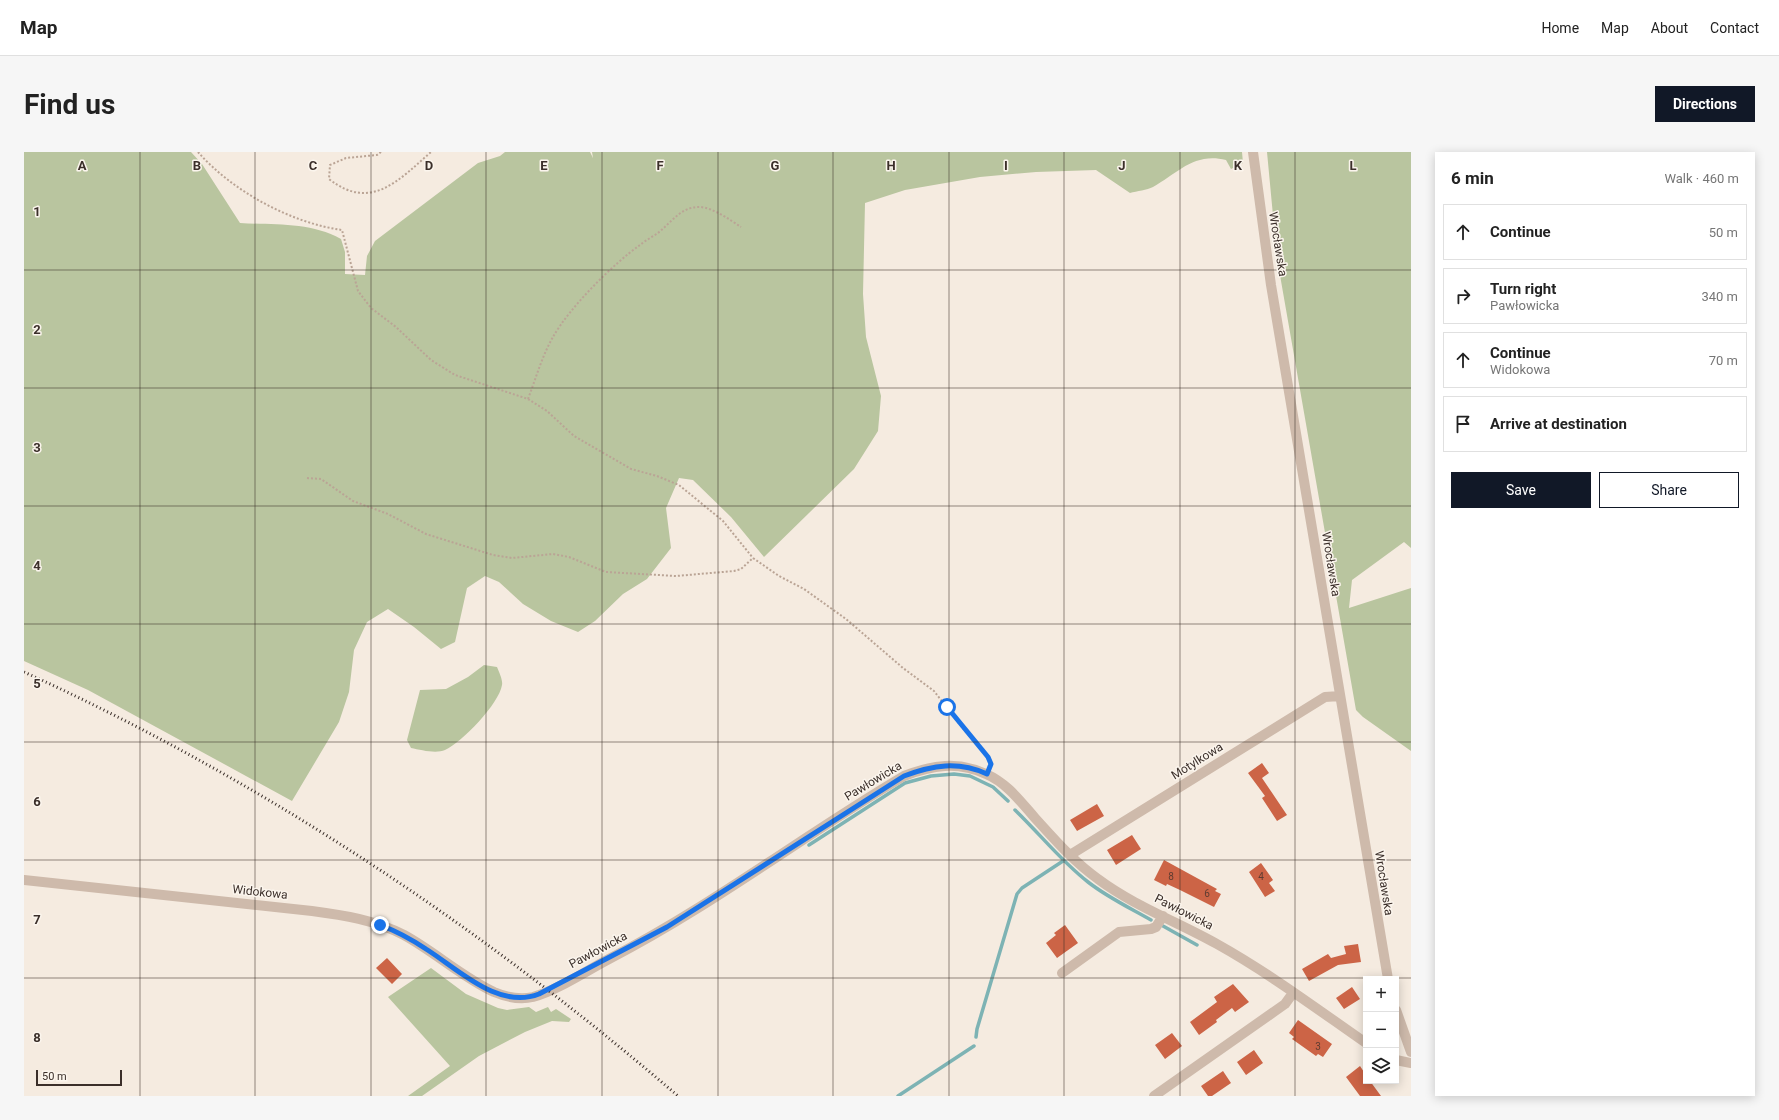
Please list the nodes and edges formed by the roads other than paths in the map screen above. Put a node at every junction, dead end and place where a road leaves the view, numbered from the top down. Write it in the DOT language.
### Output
graph roads {
  1 [pos="1253,152"];
  2 [pos="1340,696"];
  3 [pos="1070,855"];
  4 [pos="24,880"];
  5 [pos="1163,916"];
  6 [pos="1062,973"];
  7 [pos="1387,976"];
  8 [pos="477,983"];
  9 [pos="1293,993"];
  10 [pos="1397,1012"];
  11 [pos="1363,1040"];
  12 [pos="1411,1052"];
  13 [pos="1399,1061"];
  14 [pos="1411,1063"];
  15 [pos="1154,1096"];
  1 -- 2 [label="street, Wrocławska"];
  2 -- 3 [label="street, Motylkowa"];
  2 -- 7 [label="street, Wrocławska"];
  3 -- 5 [label="street, Pawłowicka"];
  3 -- 8 [label="street, Pawłowicka"];
  4 -- 8 [label="street, Widokowa"];
  5 -- 6 [label="street"];
  5 -- 9 [label="street, Pawłowicka"];
  9 -- 11 [label="street, Pawłowicka"];
  9 -- 15 [label="street"];
  10 -- 12 [label="street"];
  13 -- 14 [label="street"];
}
